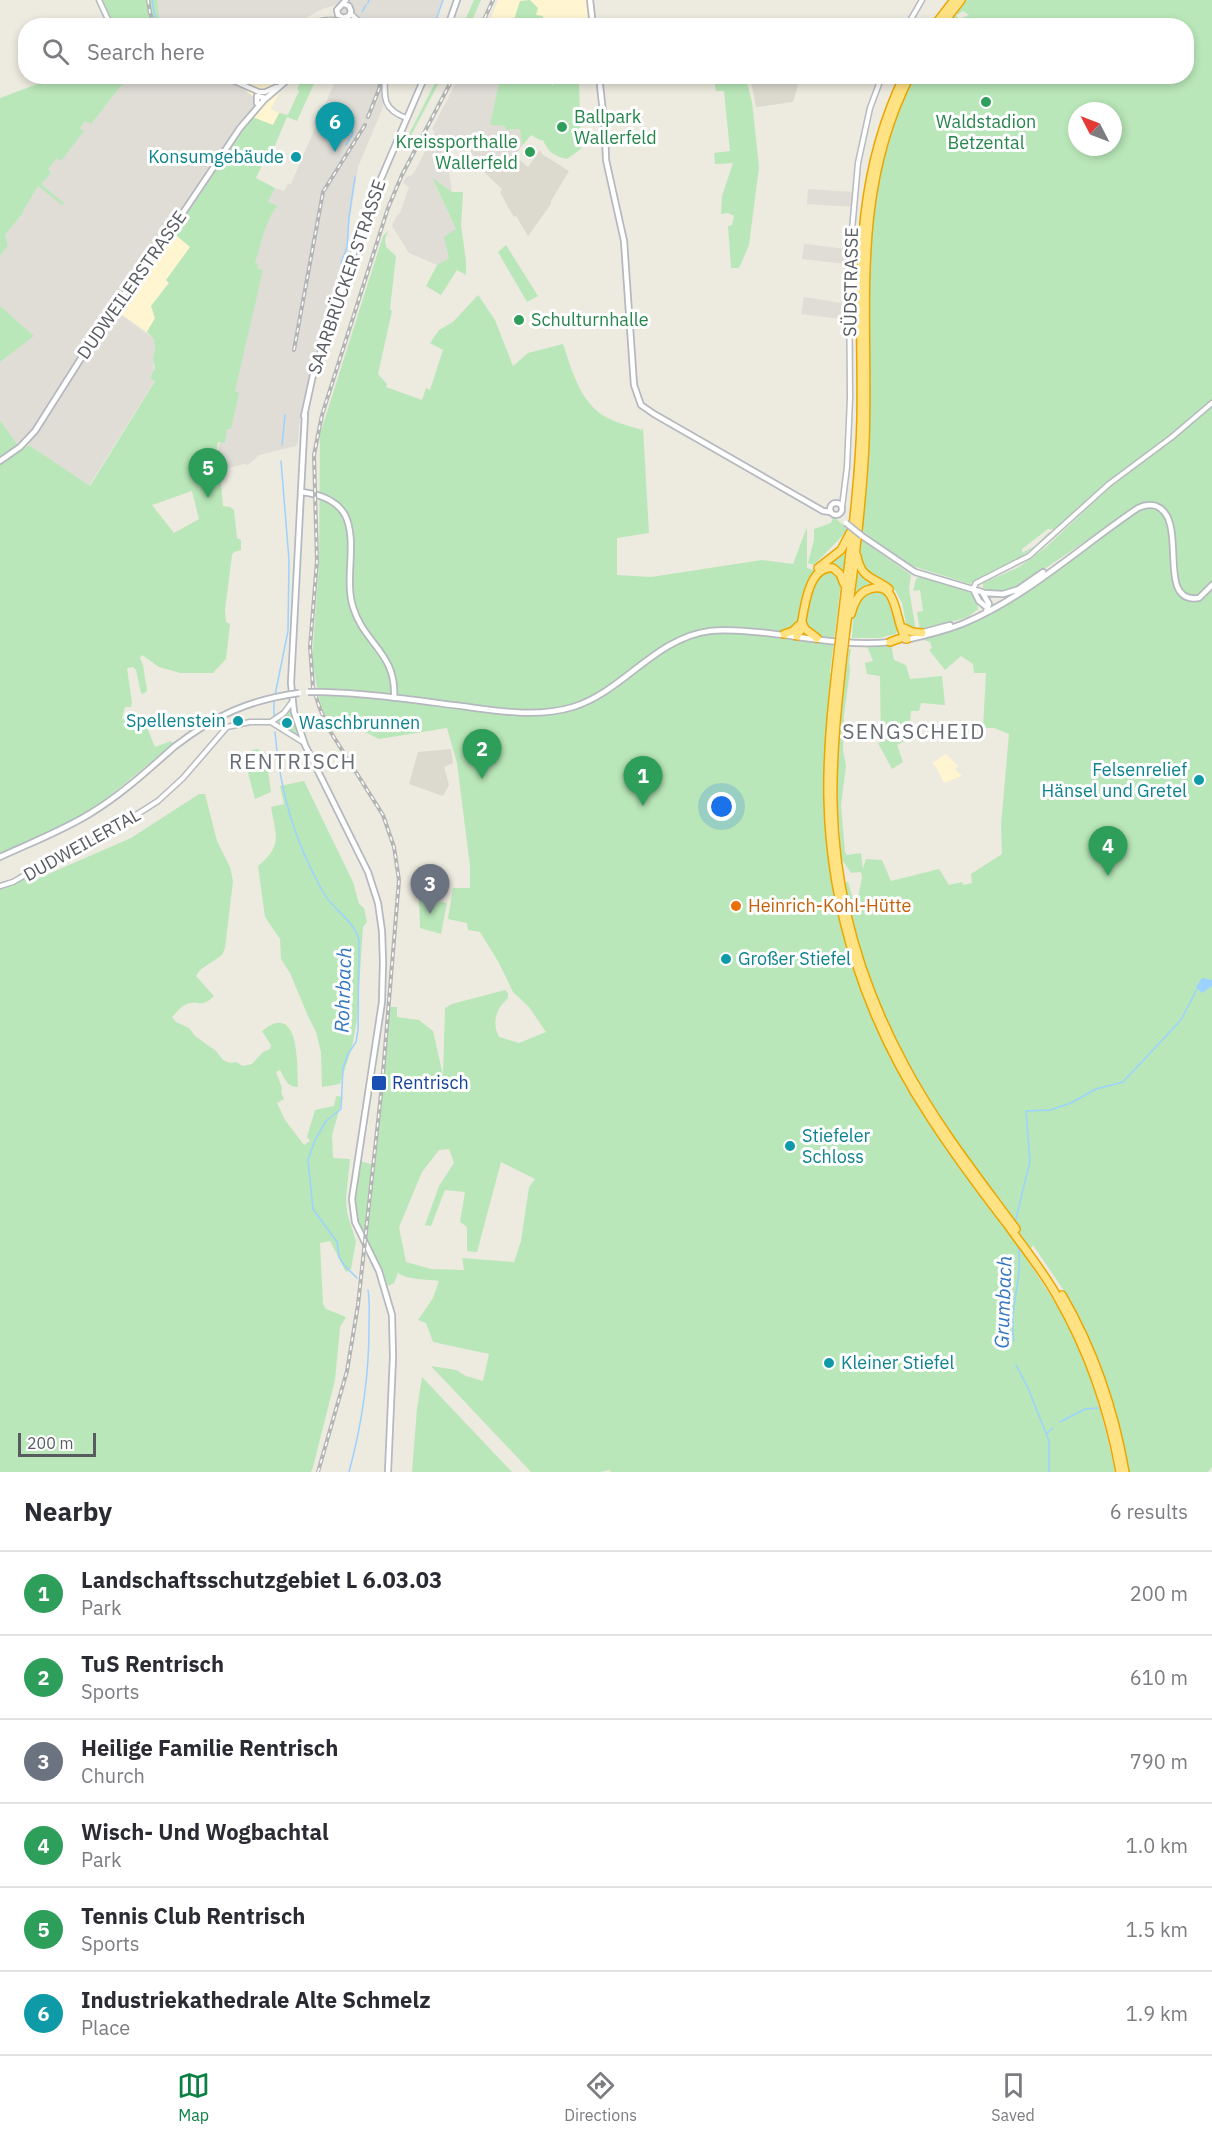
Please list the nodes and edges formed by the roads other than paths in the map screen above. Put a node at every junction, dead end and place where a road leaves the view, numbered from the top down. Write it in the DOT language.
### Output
graph roads {
  1 [pos="99,0"];
  2 [pos="457,0"];
  3 [pos="590,0"];
  4 [pos="922,0"];
  5 [pos="960,0"];
  6 [pos="346,2"];
  7 [pos="951,6"];
  8 [pos="346,16"];
  9 [pos="107,18"];
  10 [pos="353,18"];
  11 [pos="451,18"];
  12 [pos="592,18"];
  13 [pos="912,18"];
  14 [pos="941,18"];
  15 [pos="241,84"];
  16 [pos="281,84"];
  17 [pos="281,84"];
  18 [pos="385,84"];
  19 [pos="421,84"];
  20 [pos="600,84"];
  21 [pos="879,84"];
  22 [pos="901,84"];
  23 [pos="907,84"];
  24 [pos="260,97"];
  25 [pos="406,118"];
  26 [pos="240,128"];
  27 [pos="1212,403"];
  28 [pos="0,461"];
  29 [pos="300,494"];
  30 [pos="839,505"];
  31 [pos="834,512"];
  32 [pos="853,517"];
  33 [pos="1103,532"];
  34 [pos="859,537"];
  35 [pos="1212,585"];
  36 [pos="973,589"];
  37 [pos="1019,589"];
  38 [pos="982,592"];
  39 [pos="979,601"];
  40 [pos="989,610"];
  41 [pos="979,614"];
  42 [pos="842,617"];
  43 [pos="800,624"];
  44 [pos="902,628"];
  45 [pos="922,633"];
  46 [pos="784,634"];
  47 [pos="797,636"];
  48 [pos="842,637"];
  49 [pos="817,638"];
  50 [pos="906,638"];
  51 [pos="891,640"];
  52 [pos="395,686"];
  53 [pos="394,698"];
  54 [pos="407,699"];
  55 [pos="292,702"];
  56 [pos="271,722"];
  57 [pos="303,742"];
  58 [pos="0,857"];
  59 [pos="0,885"];
  60 [pos="1060,1296"];
  61 [pos="388,1472"];
  62 [pos="1120,1472"];
  63 [pos="1125,1472"];
  1 -- 9 [label="street"];
  2 -- 11 [label="main road"];
  3 -- 12 [label="main road"];
  4 -- 13 [label="street"];
  5 -- 7 [label="highway"];
  6 -- 8 [label="main road"];
  6 -- 8 [label="main road"];
  7 -- 14 [label="highway"];
  8 -- 10 [label="street"];
  15 -- 24 [label="street"];
  16 -- 24 [label="main road, DUDWEILERSTRASSE"];
  17 -- 24 [label="main road, DUDWEILERSTRASSE"];
  18 -- 25 [label="street"];
  19 -- 25 [label="main road, SAARBRÜCKER STRASSE"];
  20 -- 31 [label="main road"];
  21 -- 30 [label="street, SÜDSTRASSE"];
  22 -- 32 [label="highway"];
  23 -- 34 [label="highway"];
  24 -- 26 [label="main road, DUDWEILERSTRASSE"];
  24 -- 26 [label="main road, DUDWEILERSTRASSE"];
  25 -- 29 [label="main road, SAARBRÜCKER STRASSE"];
  26 -- 28 [label="main road, DUDWEILERSTRASSE"];
  27 -- 36 [label="street"];
  29 -- 52 [label="main road"];
  29 -- 55 [label="main road, SAARBRÜCKER STRASSE"];
  30 -- 31 [label="main road"];
  30 -- 31 [label="main road"];
  31 -- 34 [label="main road, bridge"];
  32 -- 42 [label="highway"];
  32 -- 43 [label="highway"];
  33 -- 35 [label="main road"];
  33 -- 37 [label="main road"];
  33 -- 40 [label="main road"];
  34 -- 36 [label="main road"];
  34 -- 44 [label="highway"];
  34 -- 48 [label="highway"];
  36 -- 38 [label="main road"];
  36 -- 39 [label="main road"];
  37 -- 38 [label="main road"];
  37 -- 40 [label="main road"];
  38 -- 40 [label="main road"];
  39 -- 40 [label="main road"];
  39 -- 41 [label="main road"];
  40 -- 41 [label="main road"];
  40 -- 50 [label="main road"];
  41 -- 45 [label="main road"];
  42 -- 43 [label="highway"];
  42 -- 48 [label="highway"];
  43 -- 46 [label="highway"];
  43 -- 47 [label="highway"];
  43 -- 49 [label="highway"];
  44 -- 45 [label="highway"];
  44 -- 48 [label="highway"];
  44 -- 50 [label="highway"];
  44 -- 51 [label="highway"];
  45 -- 50 [label="main road"];
  46 -- 47 [label="main road"];
  46 -- 54 [label="main road"];
  47 -- 49 [label="main road"];
  48 -- 60 [label="highway, bridge"];
  49 -- 51 [label="main road"];
  50 -- 51 [label="highway"];
  52 -- 53 [label="main road"];
  52 -- 54 [label="main road"];
  53 -- 54 [label="main road"];
  53 -- 58 [label="main road, bridge"];
  55 -- 56 [label="street"];
  55 -- 57 [label="main road, SAARBRÜCKER STRASSE"];
  56 -- 57 [label="street"];
  56 -- 59 [label="street, DUDWEILERTAL"];
  57 -- 61 [label="main road, SAARBRÜCKER STRASSE"];
  60 -- 62 [label="highway"];
  60 -- 63 [label="highway"];
}
